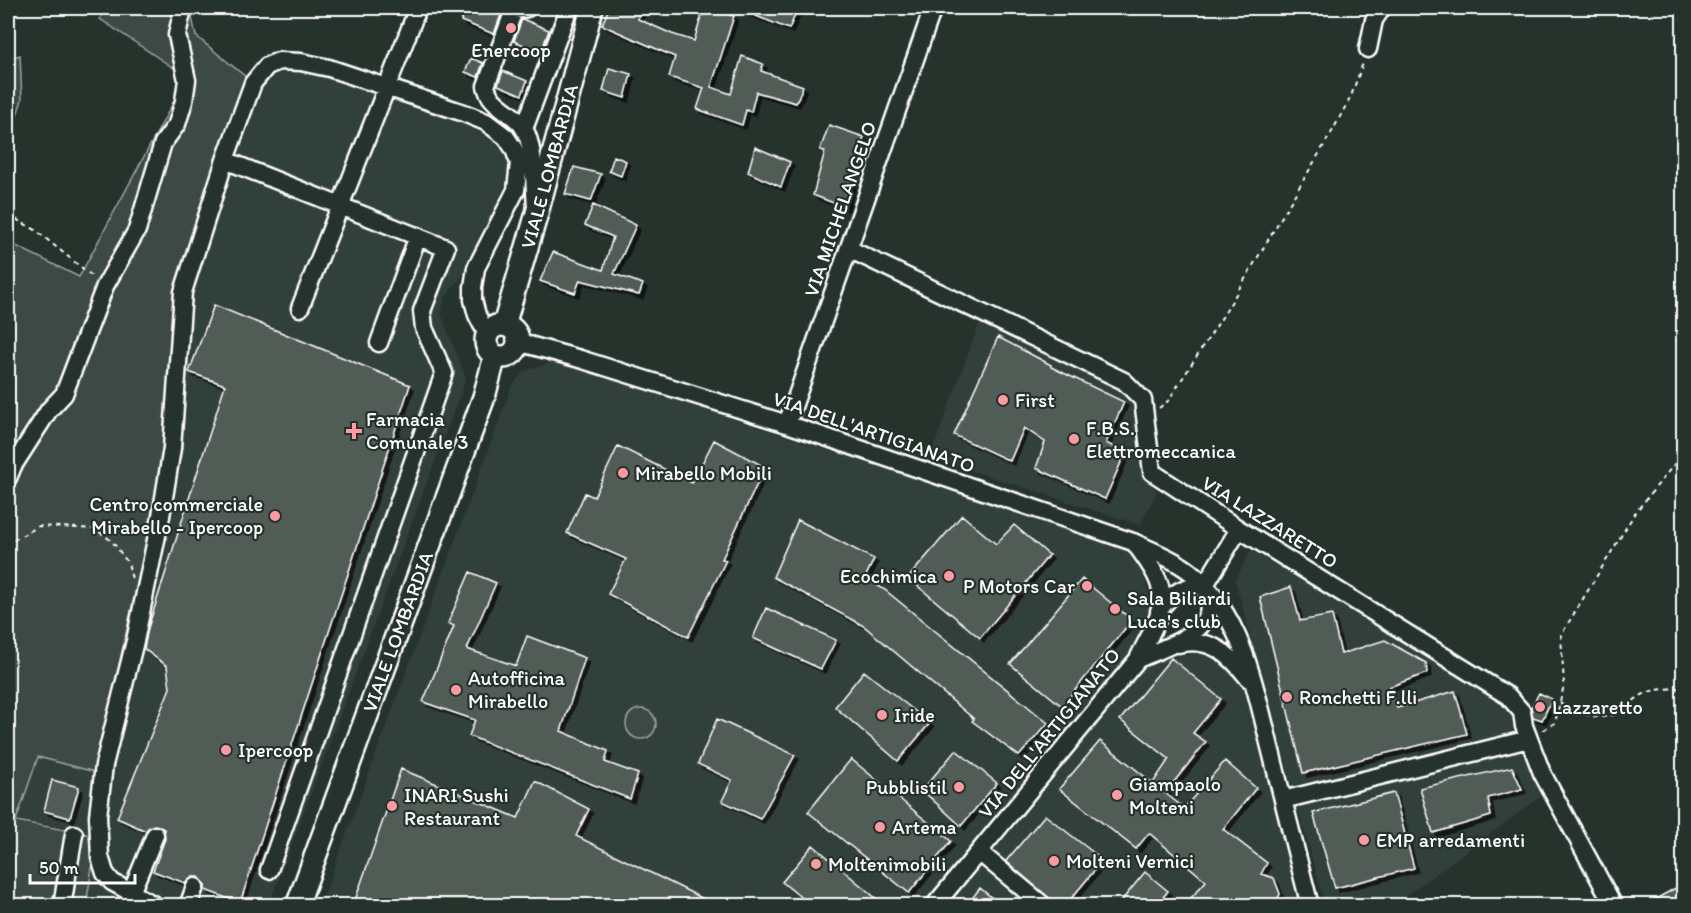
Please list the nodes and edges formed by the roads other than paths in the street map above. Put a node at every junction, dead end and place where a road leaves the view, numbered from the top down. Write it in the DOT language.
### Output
graph roads {
  1 [pos="183,8"];
  2 [pos="418,8"];
  3 [pos="518,8"];
  4 [pos="569,8"];
  5 [pos="592,8"];
  6 [pos="933,8"];
  7 [pos="1382,8"];
  8 [pos="1368,49"];
  9 [pos="387,87"];
  10 [pos="524,129"];
  11 [pos="225,160"];
  12 [pos="341,205"];
  13 [pos="537,213"];
  14 [pos="417,236"];
  15 [pos="849,249"];
  16 [pos="300,308"];
  17 [pos="497,327"];
  18 [pos="518,342"];
  19 [pos="379,343"];
  20 [pos="495,356"];
  21 [pos="787,424"];
  22 [pos="8,478"];
  23 [pos="1239,529"];
  24 [pos="1133,542"];
  25 [pos="1205,585"];
  26 [pos="1159,611"];
  27 [pos="1165,647"];
  28 [pos="1138,659"];
  29 [pos="1254,685"];
  30 [pos="1529,739"];
  31 [pos="1283,800"];
  32 [pos="74,834"];
  33 [pos="155,835"];
  34 [pos="979,852"];
  35 [pos="269,870"];
  36 [pos="195,887"];
  37 [pos="131,893"];
  38 [pos="62,906"];
  39 [pos="156,906"];
  40 [pos="188,906"];
  41 [pos="297,906"];
  42 [pos="934,906"];
  43 [pos="1044,906"];
  44 [pos="1310,906"];
  45 [pos="1614,906"];
  1 -- 22 [label="street"];
  2 -- 9 [label="street"];
  3 -- 10 [label="street"];
  4 -- 10 [label="street"];
  5 -- 13 [label="main road, VIALE LOMBARDIA"];
  6 -- 15 [label="street, VIA MICHELANGELO"];
  7 -- 8 [label="street"];
  9 -- 11 [label="street"];
  9 -- 12 [label="street"];
  9 -- 17 [label="street"];
  10 -- 13 [label="street"];
  11 -- 12 [label="street"];
  11 -- 37 [label="street"];
  12 -- 14 [label="street"];
  12 -- 16 [label="street"];
  13 -- 17 [label="main road, VIALE LOMBARDIA"];
  14 -- 19 [label="street"];
  14 -- 35 [label="street"];
  15 -- 21 [label="street, VIA MICHELANGELO"];
  15 -- 23 [label="street, VIA LAZZARETTO"];
  17 -- 18 [label="main road"];
  17 -- 20 [label="main road"];
  18 -- 20 [label="main road"];
  18 -- 21 [label="street, VIA DELL'ARTIGIANATO"];
  20 -- 41 [label="main road, VIALE LOMBARDIA"];
  21 -- 24 [label="street, VIA DELL'ARTIGIANATO"];
  23 -- 25 [label="street"];
  23 -- 30 [label="street, VIA LAZZARETTO"];
  24 -- 25 [label="street, VIA DELL'ARTIGIANATO"];
  24 -- 26 [label="street, VIA DELL'ARTIGIANATO"];
  25 -- 26 [label="street"];
  25 -- 27 [label="street, VIA DELL'ARTIGIANATO"];
  25 -- 29 [label="street, VIA DELL'ARTIGIANATO"];
  26 -- 28 [label="street, VIA DELL'ARTIGIANATO"];
  27 -- 28 [label="street, VIA DELL'ARTIGIANATO"];
  27 -- 29 [label="street, VIA DELL'ARTIGIANATO"];
  28 -- 34 [label="street, VIA DELL'ARTIGIANATO"];
  29 -- 31 [label="street, VIA DELL'ARTIGIANATO"];
  30 -- 31 [label="street"];
  30 -- 45 [label="street, VIA LAZZARETTO"];
  31 -- 44 [label="street, VIA DELL'ARTIGIANATO"];
  32 -- 38 [label="street"];
  33 -- 37 [label="street"];
  34 -- 42 [label="street, VIA DELL'ARTIGIANATO"];
  34 -- 43 [label="street"];
  36 -- 40 [label="street"];
  37 -- 39 [label="street"];
}
